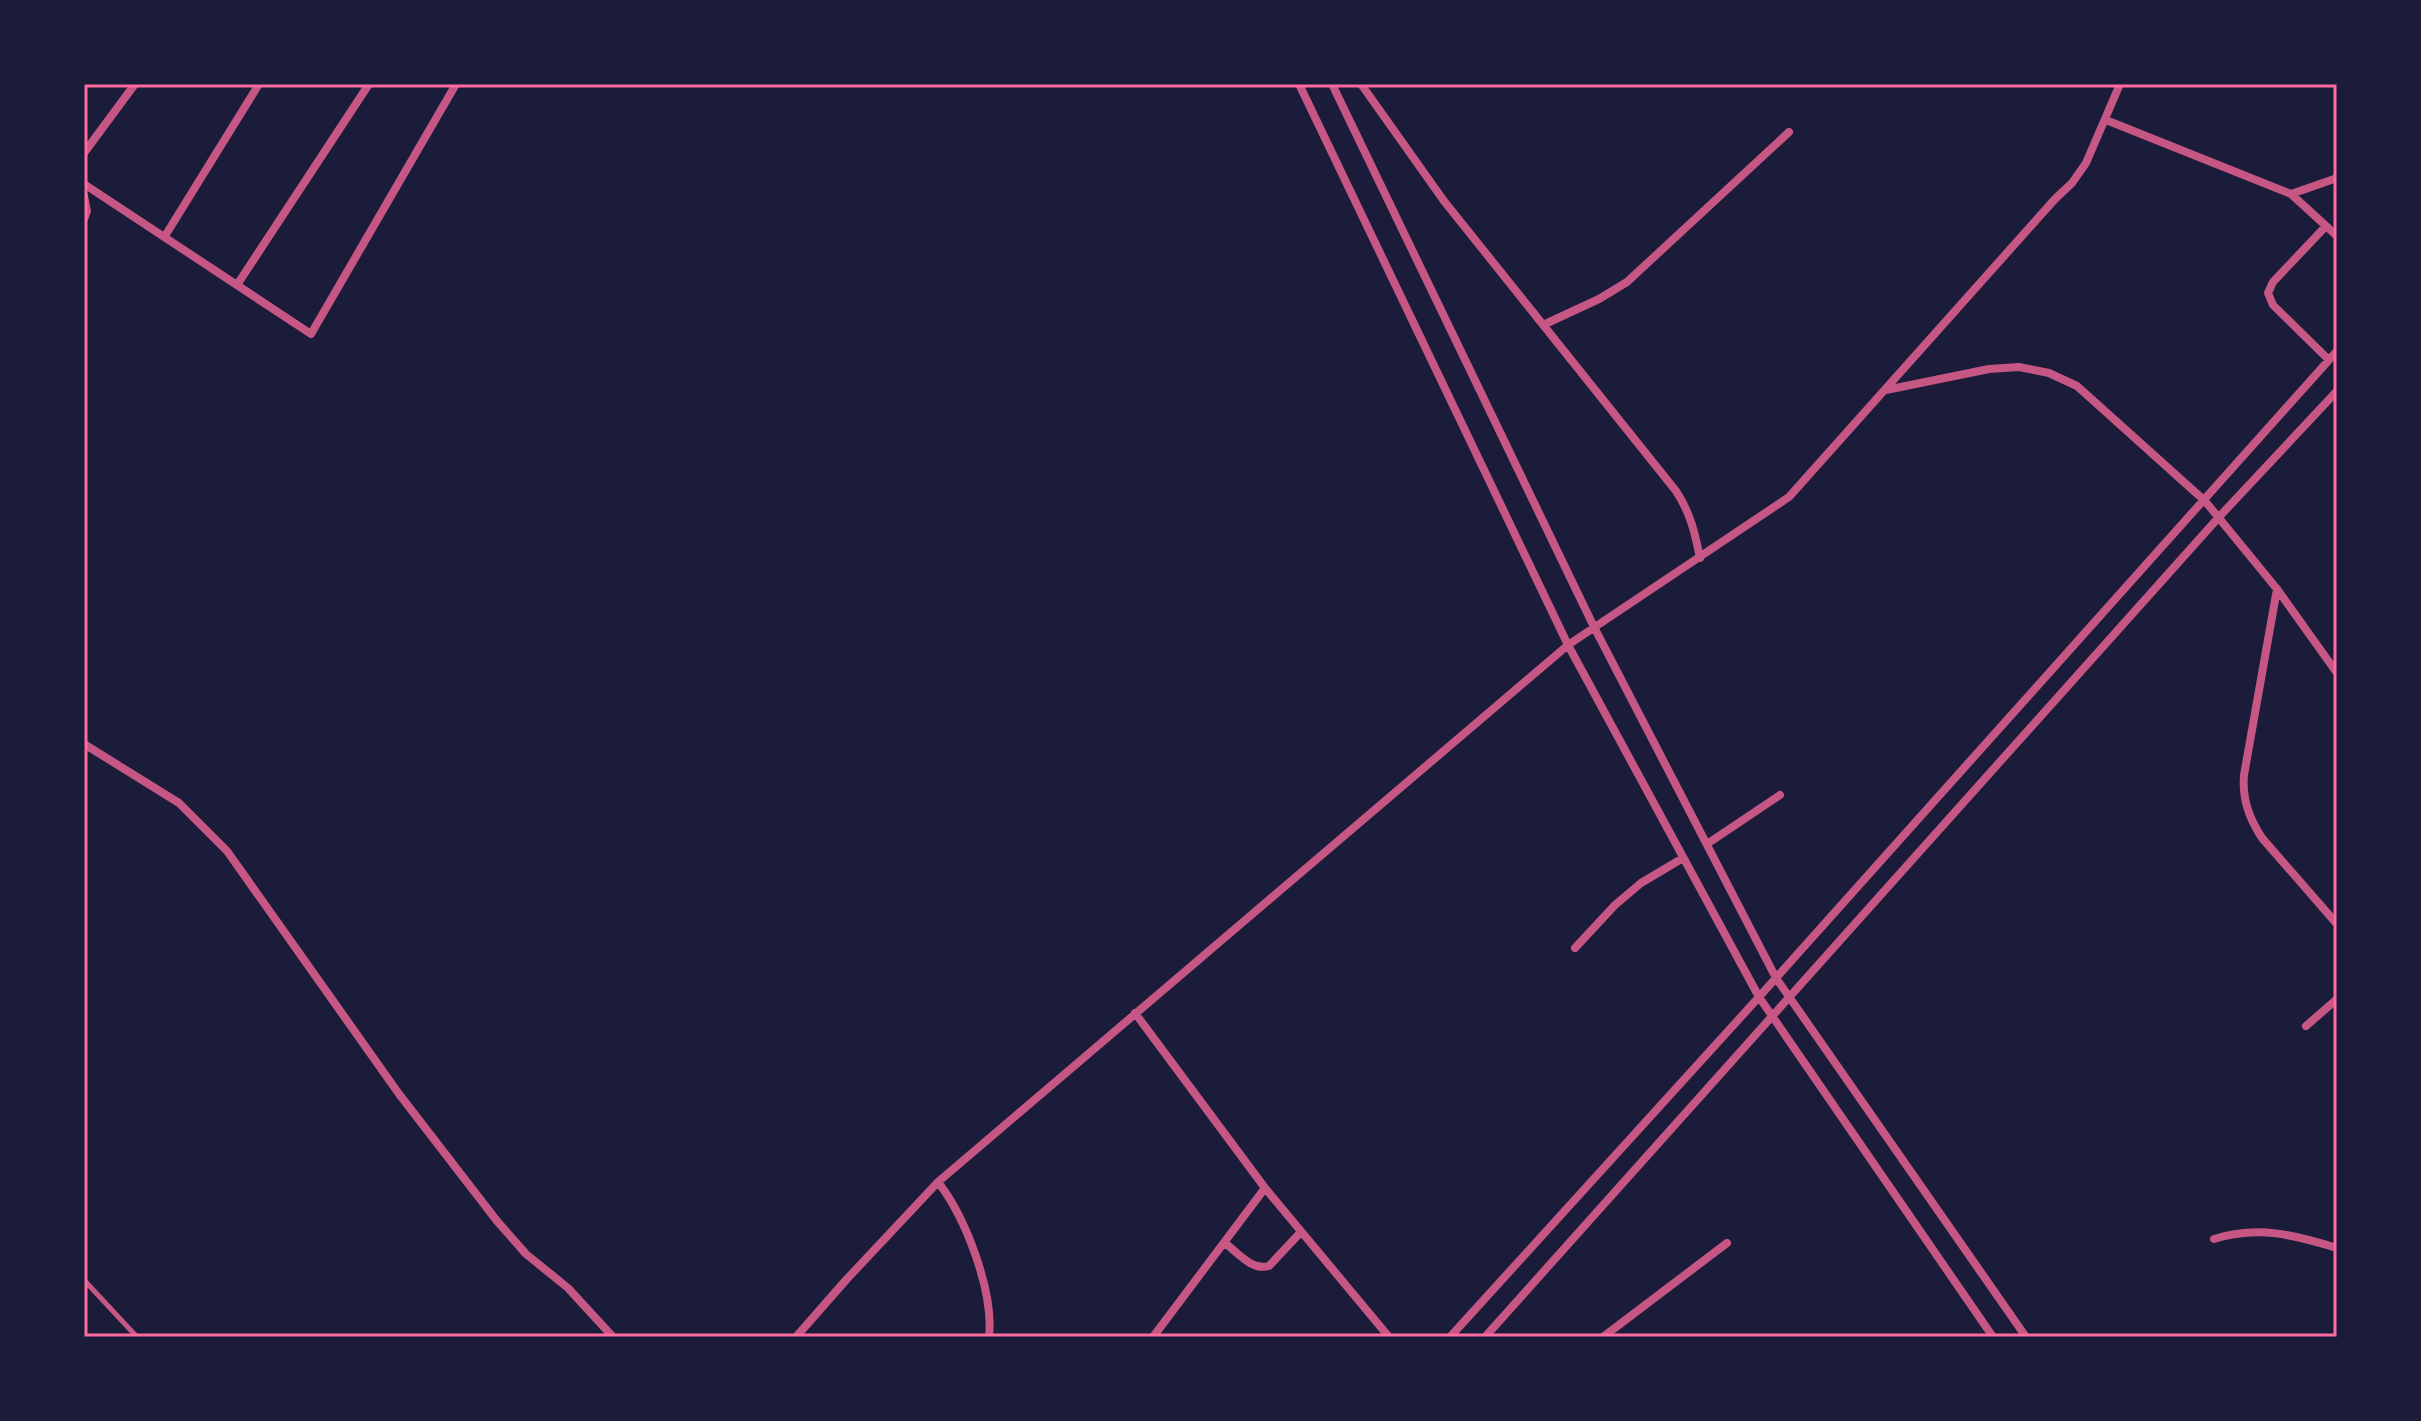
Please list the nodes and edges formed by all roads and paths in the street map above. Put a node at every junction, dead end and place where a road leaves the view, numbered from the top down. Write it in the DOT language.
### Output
graph roads {
  1 [pos="135,84"];
  2 [pos="259,84"];
  3 [pos="369,84"];
  4 [pos="456,84"];
  5 [pos="1299,84"];
  6 [pos="1332,84"];
  7 [pos="1361,84"];
  8 [pos="2120,84"];
  9 [pos="2106,120"];
  10 [pos="1789,132"];
  11 [pos="84,153"];
  12 [pos="2337,178"];
  13 [pos="84,184"];
  14 [pos="2291,194"];
  15 [pos="84,196"];
  16 [pos="84,219"];
  17 [pos="2326,226"];
  18 [pos="165,236"];
  19 [pos="2337,236"];
  20 [pos="237,285"];
  21 [pos="1543,325"];
  22 [pos="2337,351"];
  23 [pos="2329,360"];
  24 [pos="1885,390"];
  25 [pos="2337,391"];
  26 [pos="2205,501"];
  27 [pos="2219,517"];
  28 [pos="1700,558"];
  29 [pos="2277,589"];
  30 [pos="1594,627"];
  31 [pos="1568,645"];
  32 [pos="2337,673"];
  33 [pos="84,744"];
  34 [pos="1780,795"];
  35 [pos="1707,844"];
  36 [pos="1683,858"];
  37 [pos="2337,924"];
  38 [pos="1575,948"];
  39 [pos="1776,978"];
  40 [pos="1759,997"];
  41 [pos="1788,999"];
  42 [pos="2337,999"];
  43 [pos="1135,1013"];
  44 [pos="1771,1017"];
  45 [pos="2306,1026"];
  46 [pos="938,1182"];
  47 [pos="1265,1188"];
  48 [pos="1300,1233"];
  49 [pos="2214,1239"];
  50 [pos="1225,1243"];
  51 [pos="1727,1243"];
  52 [pos="2337,1248"];
  53 [pos="84,1280"];
  54 [pos="137,1337"];
  55 [pos="613,1337"];
  56 [pos="796,1337"];
  57 [pos="989,1337"];
  58 [pos="1153,1337"];
  59 [pos="1389,1337"];
  60 [pos="1450,1337"];
  61 [pos="1485,1337"];
  62 [pos="1603,1337"];
  63 [pos="1993,1337"];
  64 [pos="2026,1337"];
  1 -- 11 [label="street"];
  2 -- 18 [label="street"];
  3 -- 20 [label="street"];
  4 -- 20 [label="street"];
  5 -- 31 [label="street"];
  6 -- 30 [label="street"];
  7 -- 21 [label="street"];
  8 -- 9 [label="street"];
  9 -- 14 [label="street"];
  9 -- 24 [label="street"];
  10 -- 21 [label="street"];
  12 -- 14 [label="street"];
  13 -- 18 [label="street"];
  14 -- 17 [label="street"];
  15 -- 16 [label="street"];
  17 -- 19 [label="street"];
  17 -- 23 [label="street"];
  18 -- 20 [label="street"];
  21 -- 28 [label="street"];
  22 -- 23 [label="street"];
  23 -- 26 [label="street"];
  24 -- 26 [label="street"];
  24 -- 28 [label="street"];
  25 -- 27 [label="street"];
  26 -- 27 [label="street"];
  26 -- 39 [label="street"];
  27 -- 29 [label="street"];
  27 -- 41 [label="street"];
  28 -- 30 [label="street"];
  29 -- 32 [label="street"];
  29 -- 37 [label="street"];
  30 -- 31 [label="street"];
  30 -- 35 [label="street"];
  31 -- 36 [label="street"];
  31 -- 43 [label="street"];
  33 -- 55 [label="street"];
  34 -- 35 [label="street"];
  35 -- 39 [label="street"];
  36 -- 38 [label="street"];
  36 -- 40 [label="street"];
  39 -- 40 [label="street"];
  39 -- 41 [label="street"];
  40 -- 44 [label="street"];
  40 -- 60 [label="street"];
  41 -- 44 [label="street"];
  41 -- 64 [label="street"];
  42 -- 45 [label="street"];
  43 -- 46 [label="street"];
  43 -- 47 [label="street"];
  44 -- 61 [label="street"];
  44 -- 63 [label="street"];
  46 -- 56 [label="street"];
  46 -- 57 [label="street"];
  47 -- 48 [label="street"];
  47 -- 50 [label="street"];
  48 -- 50 [label="street"];
  48 -- 59 [label="street"];
  49 -- 52 [label="street"];
  50 -- 58 [label="street"];
  51 -- 62 [label="street"];
  53 -- 54 [label="lane"];
}
